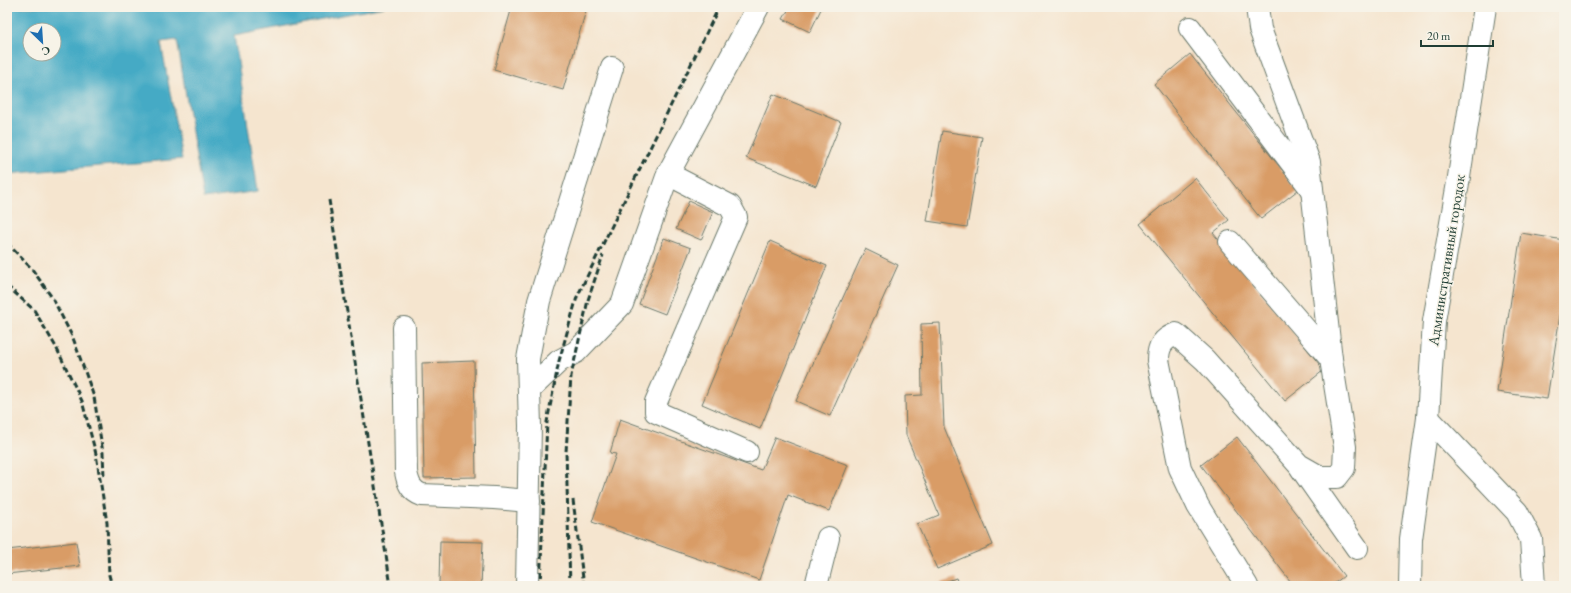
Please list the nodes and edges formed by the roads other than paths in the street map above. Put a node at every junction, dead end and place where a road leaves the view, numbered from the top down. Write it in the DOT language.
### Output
graph roads {
  1 [pos="758,7"];
  2 [pos="1257,7"];
  3 [pos="1486,7"];
  4 [pos="1190,28"];
  5 [pos="612,68"];
  6 [pos="668,174"];
  7 [pos="1312,191"];
  8 [pos="1230,242"];
  9 [pos="404,328"];
  10 [pos="1332,359"];
  11 [pos="529,390"];
  12 [pos="1428,418"];
  13 [pos="747,452"];
  14 [pos="1299,465"];
  15 [pos="529,501"];
  16 [pos="828,538"];
  17 [pos="1357,548"];
  18 [pos="527,586"];
  19 [pos="816,586"];
  20 [pos="1247,586"];
  21 [pos="1410,586"];
  22 [pos="1534,586"];
  1 -- 6 [label="street"];
  2 -- 7 [label="street"];
  3 -- 12 [label="street, Административный городок"];
  4 -- 7 [label="street"];
  5 -- 11 [label="street"];
  6 -- 11 [label="street"];
  6 -- 13 [label="street"];
  7 -- 10 [label="street"];
  8 -- 10 [label="street"];
  9 -- 15 [label="street"];
  10 -- 14 [label="street"];
  11 -- 15 [label="street"];
  12 -- 21 [label="street, Административный городок"];
  12 -- 22 [label="street"];
  14 -- 17 [label="street"];
  14 -- 20 [label="street"];
  15 -- 18 [label="street"];
  16 -- 19 [label="street"];
}
